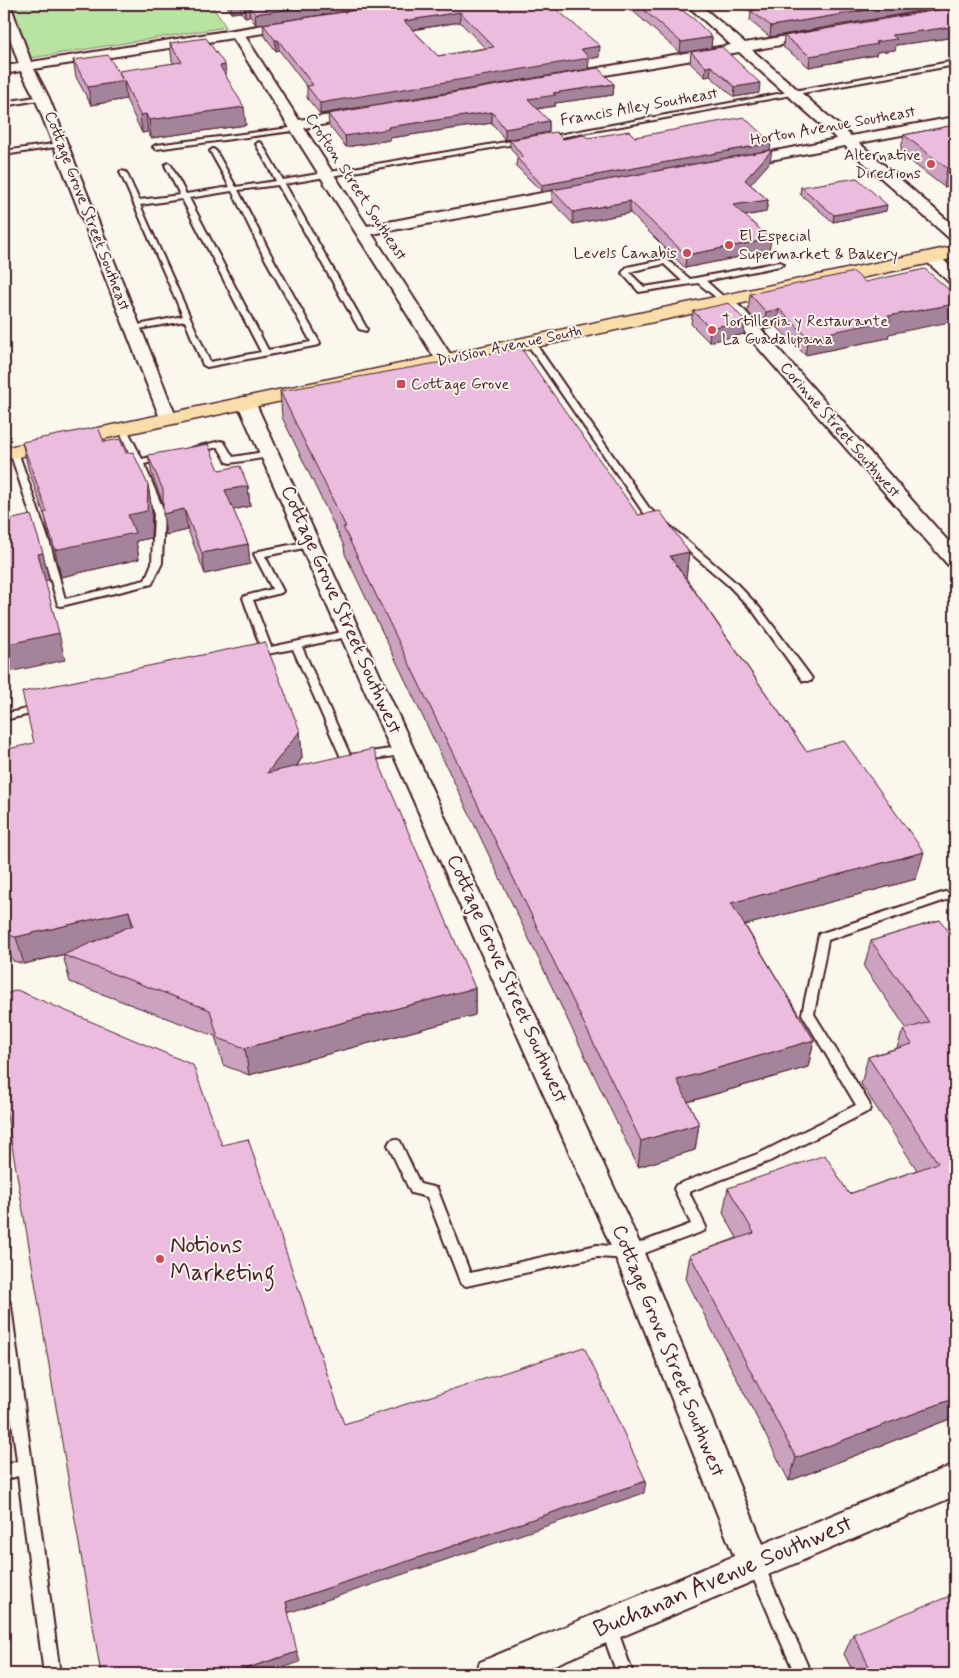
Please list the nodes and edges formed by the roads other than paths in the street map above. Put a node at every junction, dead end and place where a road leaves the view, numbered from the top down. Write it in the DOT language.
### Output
graph roads {
  1 [pos="4,4"];
  2 [pos="692,4"];
  3 [pos="304,23"];
  4 [pos="830,33"];
  5 [pos="237,34"];
  6 [pos="741,48"];
  7 [pos="955,63"];
  8 [pos="27,66"];
  9 [pos="4,70"];
  10 [pos="553,80"];
  11 [pos="793,93"];
  12 [pos="42,98"];
  13 [pos="4,104"];
  14 [pos="376,111"];
  15 [pos="955,121"];
  16 [pos="296,127"];
  17 [pos="849,141"];
  18 [pos="259,144"];
  19 [pos="60,146"];
  20 [pos="156,147"];
  21 [pos="213,151"];
  22 [pos="4,154"];
  23 [pos="728,164"];
  24 [pos="168,165"];
  25 [pos="123,172"];
  26 [pos="328,175"];
  27 [pos="281,182"];
  28 [pos="602,187"];
  29 [pos="234,190"];
  30 [pos="184,196"];
  31 [pos="136,203"];
  32 [pos="364,231"];
  33 [pos="955,234"];
  34 [pos="955,252"];
  35 [pos="931,257"];
  36 [pos="780,264"];
  37 [pos="955,279"];
  38 [pos="700,280"];
  39 [pos="688,282"];
  40 [pos="723,301"];
  41 [pos="188,318"];
  42 [pos="133,328"];
  43 [pos="364,329"];
  44 [pos="530,342"];
  45 [pos="266,354"];
  46 [pos="445,360"];
  47 [pos="246,402"];
  48 [pos="168,419"];
  49 [pos="123,429"];
  50 [pos="9,453"];
  51 [pos="270,454"];
  52 [pos="138,462"];
  53 [pos="311,544"];
  54 [pos="955,561"];
  55 [pos="351,633"];
  56 [pos="296,645"];
  57 [pos="807,679"];
  58 [pos="52,706"];
  59 [pos="4,717"];
  60 [pos="404,751"];
  61 [pos="945,896"];
  62 [pos="395,1145"];
  63 [pos="629,1253"];
  64 [pos="4,1306"];
  65 [pos="25,1466"];
  66 [pos="4,1473"];
  67 [pos="955,1480"];
  68 [pos="754,1563"];
  69 [pos="608,1625"];
  70 [pos="508,1671"];
  71 [pos="52,1674"];
  72 [pos="625,1674"];
  73 [pos="803,1674"];
  1 -- 8 [label="street, Cottage Grove Street Southeast"];
  2 -- 6 [label="street"];
  3 -- 5 [label="street"];
  4 -- 6 [label="street"];
  5 -- 8 [label="street"];
  5 -- 16 [label="street, Crofton Street Southeast"];
  6 -- 10 [label="street"];
  6 -- 11 [label="street"];
  7 -- 11 [label="lane, Francis Alley Southeast"];
  8 -- 9 [label="street"];
  8 -- 12 [label="street, Cottage Grove Street Southeast"];
  11 -- 17 [label="street"];
  11 -- 26 [label="lane, Francis Alley Southeast"];
  12 -- 13 [label="lane"];
  12 -- 19 [label="street, Cottage Grove Street Southeast"];
  14 -- 16 [label="street"];
  15 -- 17 [label="street, Horton Avenue Southeast"];
  16 -- 20 [label="lane"];
  16 -- 26 [label="street, Crofton Street Southeast"];
  17 -- 23 [label="street, Horton Avenue Southeast"];
  17 -- 33 [label="street"];
  18 -- 27 [label="lane"];
  19 -- 22 [label="lane"];
  19 -- 42 [label="street, Cottage Grove Street Southeast"];
  21 -- 29 [label="lane"];
  24 -- 30 [label="lane"];
  25 -- 31 [label="lane"];
  26 -- 27 [label="lane, Francis Alley Southeast"];
  26 -- 32 [label="street, Crofton Street Southeast"];
  27 -- 29 [label="lane, Francis Alley Southeast"];
  27 -- 43 [label="lane"];
  28 -- 32 [label="street"];
  29 -- 30 [label="lane, Francis Alley Southeast"];
  29 -- 45 [label="lane"];
  30 -- 31 [label="lane, Francis Alley Southeast"];
  30 -- 45 [label="lane"];
  31 -- 41 [label="lane"];
  32 -- 46 [label="street, Crofton Street Southeast"];
  34 -- 35 [label="main road, Division Avenue South"];
  35 -- 37 [label="street"];
  35 -- 40 [label="main road, Division Avenue South"];
  36 -- 38 [label="lane"];
  38 -- 39 [label="lane"];
  38 -- 40 [label="lane"];
  39 -- 39 [label="lane"];
  40 -- 44 [label="main road, Division Avenue South"];
  40 -- 54 [label="street, Corinne Street Southwest"];
  41 -- 42 [label="lane"];
  41 -- 45 [label="lane"];
  42 -- 48 [label="street, Cottage Grove Street Southeast"];
  44 -- 46 [label="main road, Division Avenue South"];
  44 -- 57 [label="lane"];
  46 -- 47 [label="main road, Division Avenue South"];
  47 -- 48 [label="main road, Division Avenue South"];
  47 -- 51 [label="street, Cottage Grove Street Southwest"];
  48 -- 49 [label="main road, Division Avenue South"];
  49 -- 50 [label="main road, Division Avenue South"];
  49 -- 52 [label="lane"];
  50 -- 52 [label="lane"];
  51 -- 52 [label="lane"];
  51 -- 53 [label="street, Cottage Grove Street Southwest"];
  53 -- 55 [label="street, Cottage Grove Street Southwest"];
  53 -- 56 [label="lane"];
  55 -- 56 [label="lane"];
  55 -- 60 [label="street, Cottage Grove Street Southwest"];
  56 -- 60 [label="lane"];
  58 -- 59 [label="lane"];
  60 -- 63 [label="street, Cottage Grove Street Southwest"];
  61 -- 63 [label="lane"];
  62 -- 63 [label="lane"];
  63 -- 68 [label="street, Cottage Grove Street Southwest"];
  64 -- 65 [label="lane"];
  65 -- 66 [label="lane"];
  65 -- 71 [label="lane"];
  67 -- 68 [label="street, Buchanan Avenue Southwest"];
  68 -- 69 [label="street, Buchanan Avenue Southwest"];
  68 -- 73 [label="lane"];
  69 -- 70 [label="street, Buchanan Avenue Southwest"];
  69 -- 72 [label="lane"];
}
